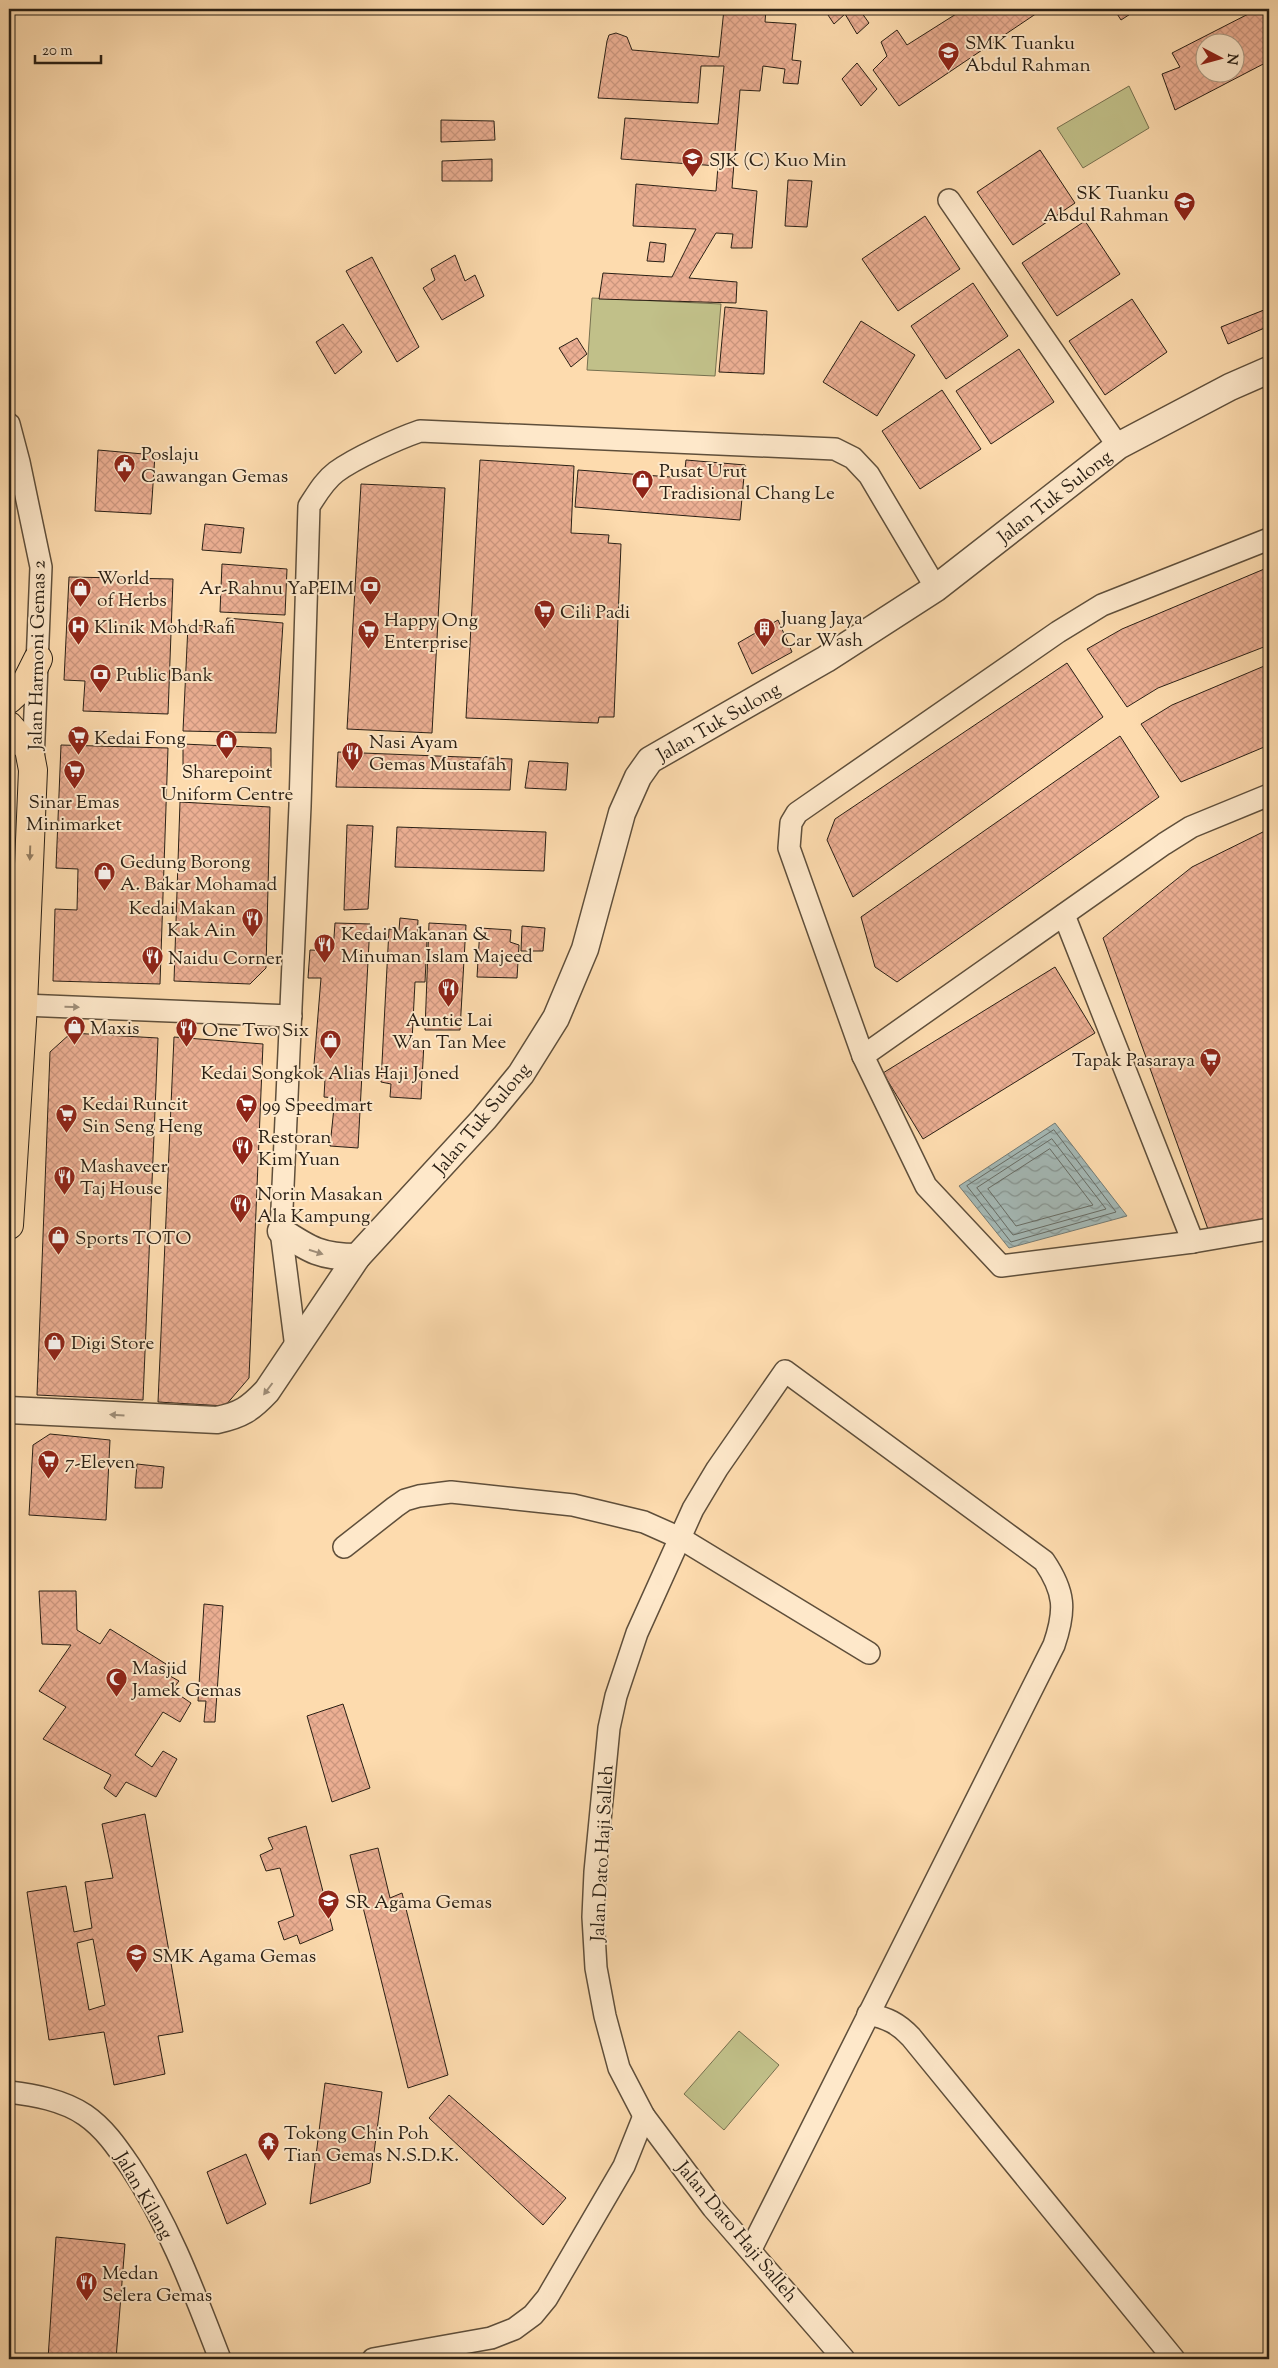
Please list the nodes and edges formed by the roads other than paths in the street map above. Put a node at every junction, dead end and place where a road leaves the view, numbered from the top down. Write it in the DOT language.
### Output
graph roads {
  1 [pos="949,200"];
  2 [pos="1269,370"];
  3 [pos="9,424"];
  4 [pos="1118,446"];
  5 [pos="1269,539"];
  6 [pos="936,588"];
  7 [pos="38,659"];
  8 [pos="9,699"];
  9 [pos="9,726"];
  10 [pos="33,770"];
  11 [pos="1269,795"];
  12 [pos="1064,915"];
  13 [pos="16,994"];
  14 [pos="291,1016"];
  15 [pos="863,1056"];
  16 [pos="13,1074"];
  17 [pos="9,1226"];
  18 [pos="1269,1229"];
  19 [pos="281,1231"];
  20 [pos="1192,1242"];
  21 [pos="357,1257"];
  22 [pos="296,1348"];
  23 [pos="9,1410"];
  24 [pos="680,1538"];
  25 [pos="344,1547"];
  26 [pos="869,1653"];
  27 [pos="868,2014"];
  28 [pos="9,2092"];
  29 [pos="644,2116"];
  30 [pos="751,2249"];
  31 [pos="220,2359"];
  32 [pos="373,2359"];
  33 [pos="844,2359"];
  34 [pos="1174,2359"];
  1 -- 4 [label="street"];
  2 -- 4 [label="street, Jalan Tuk Sulong"];
  3 -- 7 [label="street, Jalan Harmoni Gemas 2"];
  4 -- 6 [label="street, Jalan Tuk Sulong"];
  5 -- 15 [label="street"];
  6 -- 14 [label="street"];
  6 -- 21 [label="street, Jalan Tuk Sulong"];
  7 -- 8 [label="highway"];
  7 -- 10 [label="street, Jalan Harmoni Gemas 2"];
  9 -- 10 [label="highway"];
  10 -- 13 [label="highway, one-way"];
  11 -- 12 [label="street"];
  12 -- 15 [label="street"];
  12 -- 20 [label="street"];
  13 -- 14 [label="street, one-way"];
  13 -- 16 [label="highway"];
  14 -- 19 [label="street"];
  15 -- 20 [label="street"];
  16 -- 17 [label="highway"];
  18 -- 20 [label="street"];
  19 -- 21 [label="street, one-way"];
  19 -- 22 [label="street"];
  21 -- 22 [label="street, Jalan Tuk Sulong"];
  22 -- 23 [label="street, Jalan Tuk Sulong, one-way"];
  24 -- 25 [label="street"];
  24 -- 26 [label="street"];
  24 -- 27 [label="street, Jalan Dato Haji Salleh"];
  24 -- 29 [label="street, Jalan Dato Haji Salleh"];
  27 -- 30 [label="street"];
  27 -- 34 [label="street"];
  28 -- 31 [label="street, Jalan Kilang"];
  29 -- 30 [label="street, Jalan Dato Haji Salleh"];
  29 -- 32 [label="street"];
  30 -- 33 [label="street, Jalan Dato Haji Salleh"];
}
